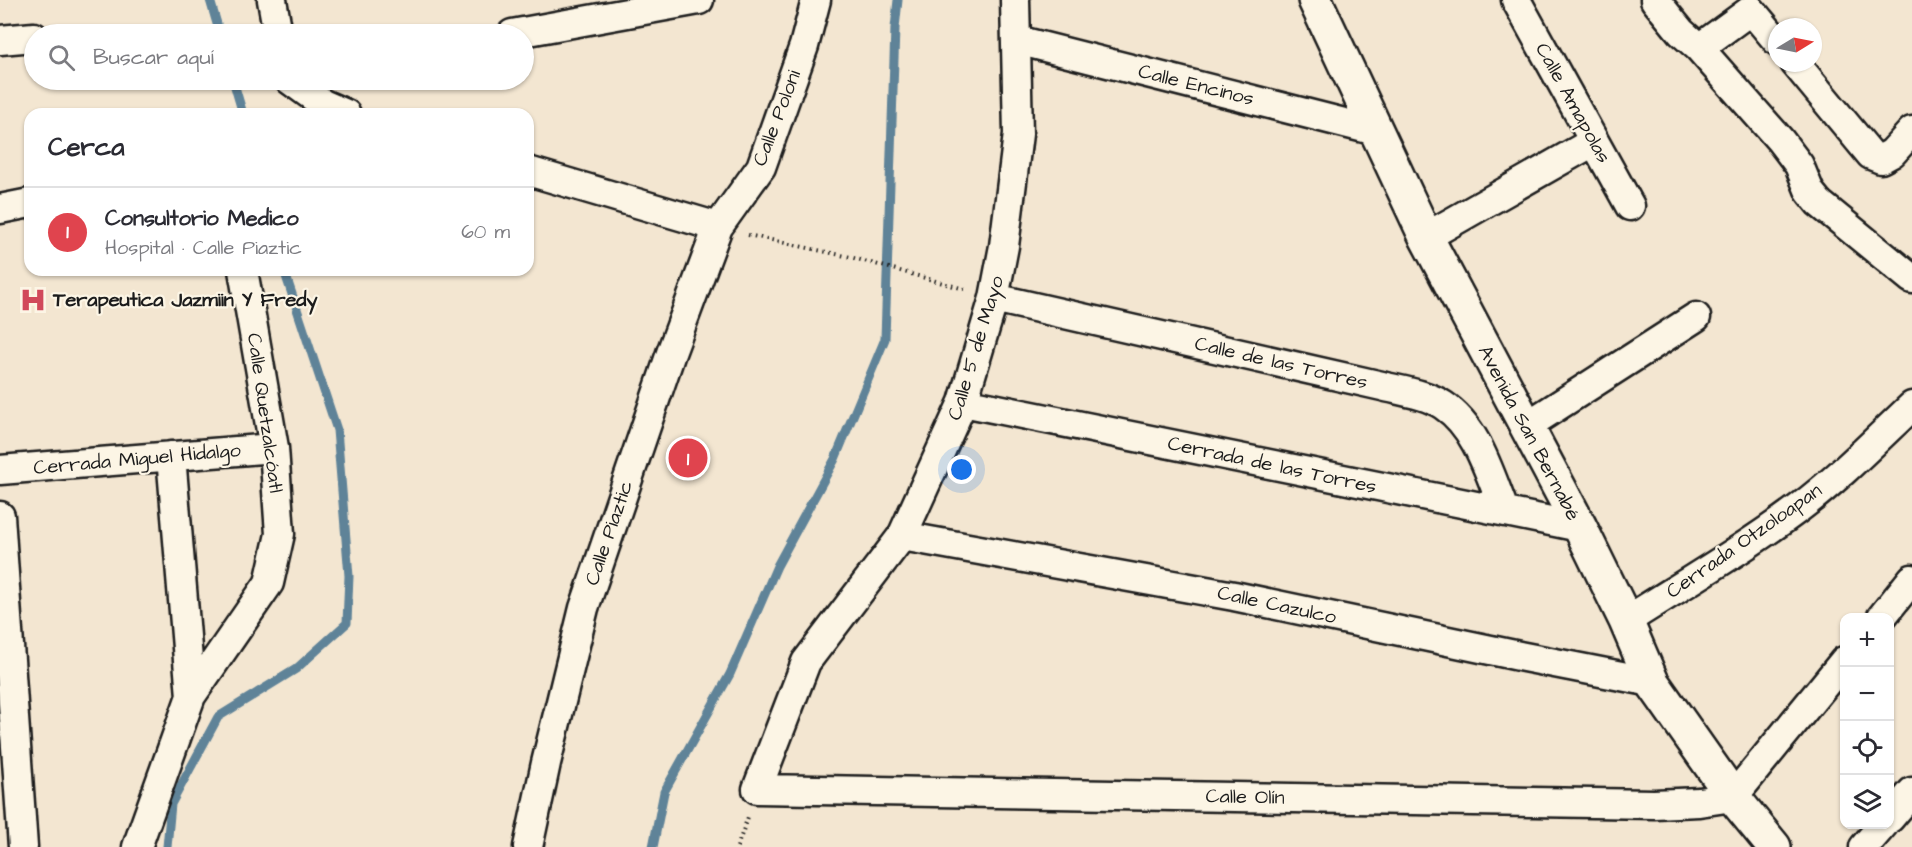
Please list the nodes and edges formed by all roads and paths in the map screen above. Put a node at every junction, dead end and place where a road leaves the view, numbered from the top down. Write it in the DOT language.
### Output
graph roads {
  1 [pos="272,0"];
  2 [pos="699,0"];
  3 [pos="816,0"];
  4 [pos="1015,0"];
  5 [pos="1315,0"];
  6 [pos="1516,0"];
  7 [pos="1655,0"];
  8 [pos="1760,5"];
  9 [pos="1768,22"];
  10 [pos="276,24"];
  11 [pos="534,30"];
  12 [pos="24,38"];
  13 [pos="0,40"];
  14 [pos="1017,40"];
  15 [pos="1699,48"];
  16 [pos="1802,72"];
  17 [pos="304,90"];
  18 [pos="332,108"];
  19 [pos="1376,131"];
  20 [pos="1912,131"];
  21 [pos="1593,142"];
  22 [pos="534,173"];
  23 [pos="24,204"];
  24 [pos="1630,206"];
  25 [pos="0,209"];
  26 [pos="718,227"];
  27 [pos="752,236"];
  28 [pos="1426,237"];
  29 [pos="244,276"];
  30 [pos="1912,279"];
  31 [pos="994,298"];
  32 [pos="1696,317"];
  33 [pos="963,402"];
  34 [pos="1912,406"];
  35 [pos="1525,427"];
  36 [pos="274,448"];
  37 [pos="171,456"];
  38 [pos="0,470"];
  39 [pos="1505,512"];
  40 [pos="0,516"];
  41 [pos="1580,527"];
  42 [pos="902,536"];
  43 [pos="1912,579"];
  44 [pos="1885,613"];
  45 [pos="1626,621"];
  46 [pos="1840,667"];
  47 [pos="1652,681"];
  48 [pos="191,696"];
  49 [pos="757,789"];
  50 [pos="1912,792"];
  51 [pos="1733,797"];
  52 [pos="1894,813"];
  53 [pos="1880,829"];
  54 [pos="23,847"];
  55 [pos="137,847"];
  56 [pos="528,847"];
  57 [pos="1774,847"];
  58 [pos="1864,847"];
  1 -- 10 [label="street"];
  2 -- 11 [label="street"];
  3 -- 26 [label="street, Calle Poloni"];
  4 -- 14 [label="street, Calle 5 de Mayo"];
  5 -- 19 [label="main road, Avenida San Bernabé"];
  6 -- 21 [label="street, Calle Amapolas"];
  7 -- 15 [label="street"];
  8 -- 9 [label="street"];
  8 -- 15 [label="street"];
  12 -- 13 [label="street"];
  14 -- 19 [label="street, Calle Encinos"];
  14 -- 31 [label="street, Calle 5 de Mayo"];
  15 -- 30 [label="street"];
  16 -- 20 [label="street"];
  17 -- 18 [label="street"];
  19 -- 28 [label="main road, Avenida San Bernabé"];
  21 -- 24 [label="street, Calle Amapolas"];
  21 -- 28 [label="street"];
  22 -- 26 [label="street"];
  23 -- 25 [label="street"];
  26 -- 56 [label="street, Calle Piaztic"];
  27 -- 31 [label="path"];
  28 -- 35 [label="main road, Avenida San Bernabé"];
  29 -- 36 [label="street, Calle Quetzalcóatl"];
  31 -- 33 [label="street, Calle 5 de Mayo"];
  31 -- 39 [label="street, Calle de las Torres"];
  32 -- 35 [label="street"];
  33 -- 39 [label="street, Cerrada de las Torres"];
  33 -- 42 [label="street, Calle 5 de Mayo"];
  34 -- 45 [label="street, Cerrada Otzoloapan"];
  35 -- 41 [label="main road, Avenida San Bernabé"];
  36 -- 37 [label="street, Cerrada Miguel Hidalgo"];
  36 -- 48 [label="street, Calle Quetzalcóatl"];
  37 -- 38 [label="street, Cerrada Miguel Hidalgo"];
  37 -- 48 [label="street"];
  39 -- 41 [label="street, Cerrada de las Torres"];
  40 -- 54 [label="street"];
  41 -- 45 [label="main road, Avenida San Bernabé"];
  42 -- 47 [label="street, Calle Cazulco"];
  42 -- 49 [label="street, Calle 5 de Mayo"];
  43 -- 44 [label="street"];
  45 -- 47 [label="main road, Avenida San Bernabé"];
  46 -- 51 [label="street"];
  47 -- 51 [label="main road, Avenida San Bernabé"];
  48 -- 55 [label="street, Calle Quetzalcóatl"];
  49 -- 51 [label="street, Calle Olín"];
  50 -- 52 [label="street"];
  51 -- 57 [label="main road, Avenida San Bernabé"];
  53 -- 58 [label="street"];
}
